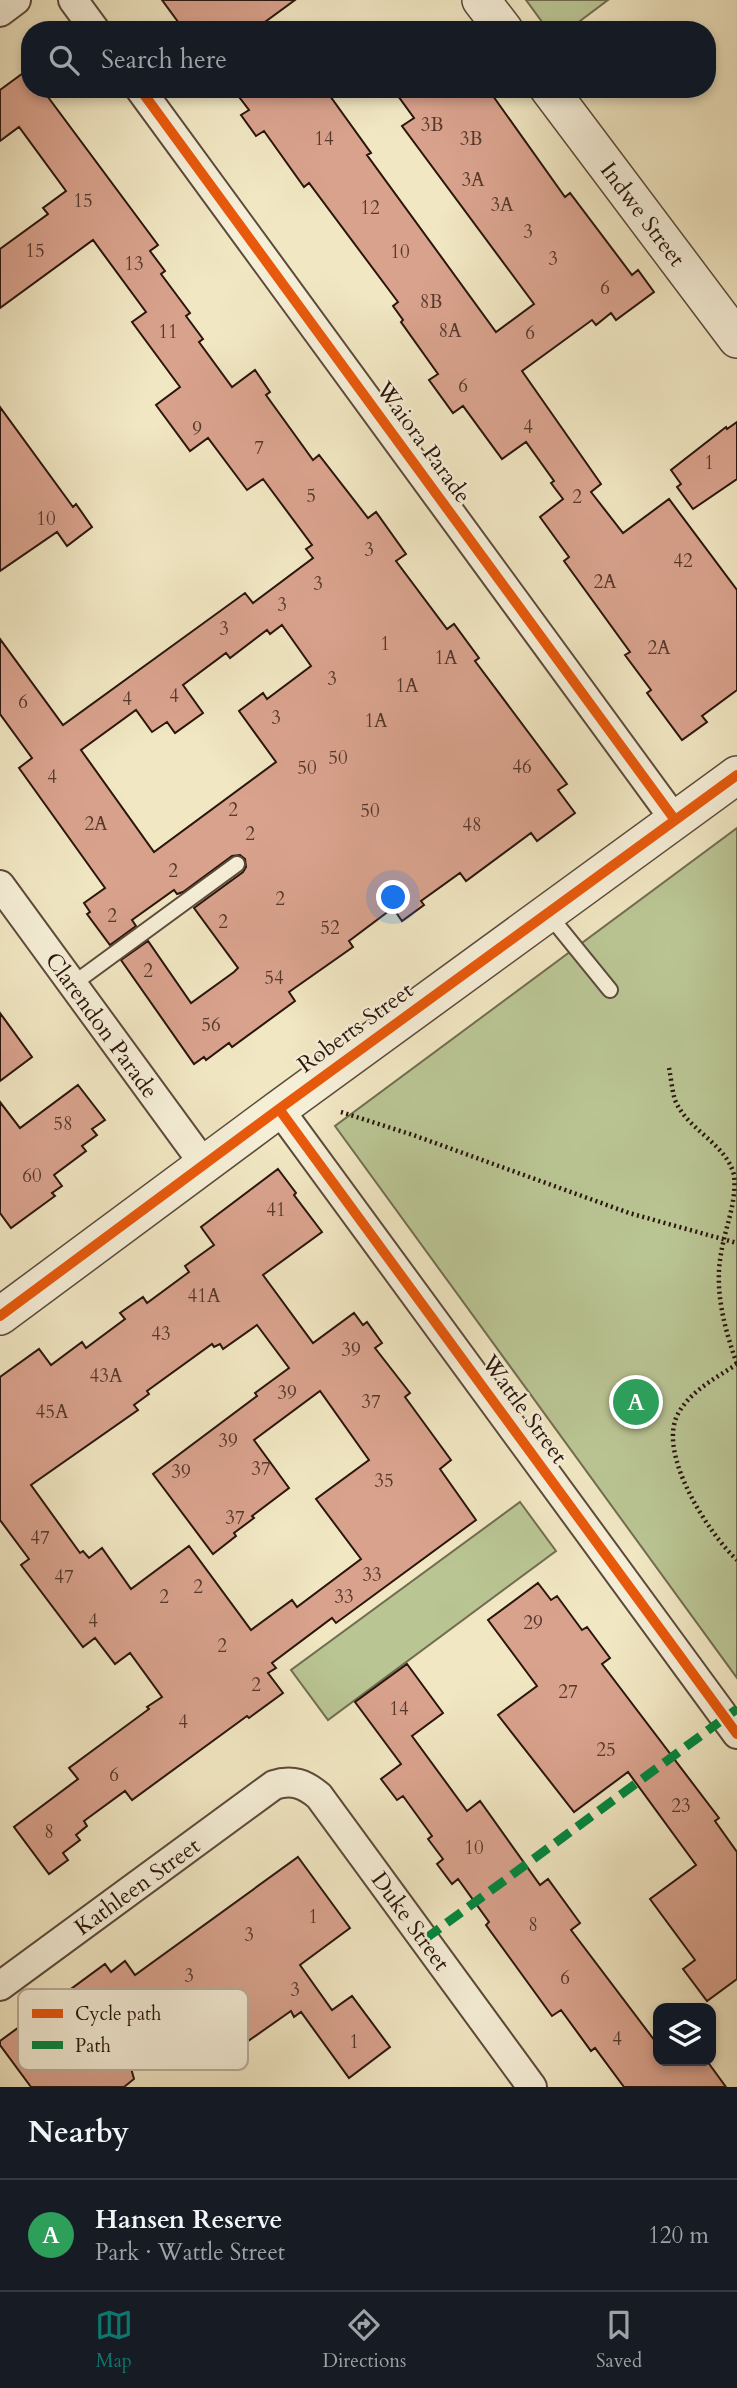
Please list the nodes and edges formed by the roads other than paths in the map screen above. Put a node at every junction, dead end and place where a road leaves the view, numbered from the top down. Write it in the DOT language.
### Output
graph roads {
  1 [pos="16,0"];
  2 [pos="73,0"];
  3 [pos="481,0"];
  4 [pos="0,12"];
  5 [pos="88,21"];
  6 [pos="497,21"];
  7 [pos="146,98"];
  8 [pos="556,98"];
  9 [pos="737,339"];
  10 [pos="737,775"];
  11 [pos="675,820"];
  12 [pos="237,864"];
  13 [pos="0,885"];
  14 [pos="547,913"];
  15 [pos="73,984"];
  16 [pos="610,990"];
  17 [pos="279,1109"];
  18 [pos="204,1164"];
  19 [pos="0,1316"];
  20 [pos="737,1734"];
  21 [pos="274,1785"];
  22 [pos="0,1986"];
  23 [pos="532,2087"];
  1 -- 4 [label="street"];
  2 -- 5 [label="street"];
  3 -- 6 [label="street"];
  7 -- 11 [label="street, Waiora Parade"];
  8 -- 9 [label="street, Indwe Street"];
  10 -- 11 [label="street, Roberts Street"];
  11 -- 14 [label="street, Roberts Street"];
  12 -- 15 [label="lane"];
  13 -- 15 [label="street, Clarendon Parade"];
  14 -- 16 [label="lane"];
  14 -- 17 [label="street, Roberts Street"];
  15 -- 18 [label="street, Clarendon Parade"];
  17 -- 18 [label="street, Roberts Street"];
  17 -- 20 [label="street, Wattle Street"];
  18 -- 19 [label="street, Roberts Street"];
  21 -- 22 [label="street, Kathleen Street"];
  21 -- 23 [label="street, Duke Street"];
}
